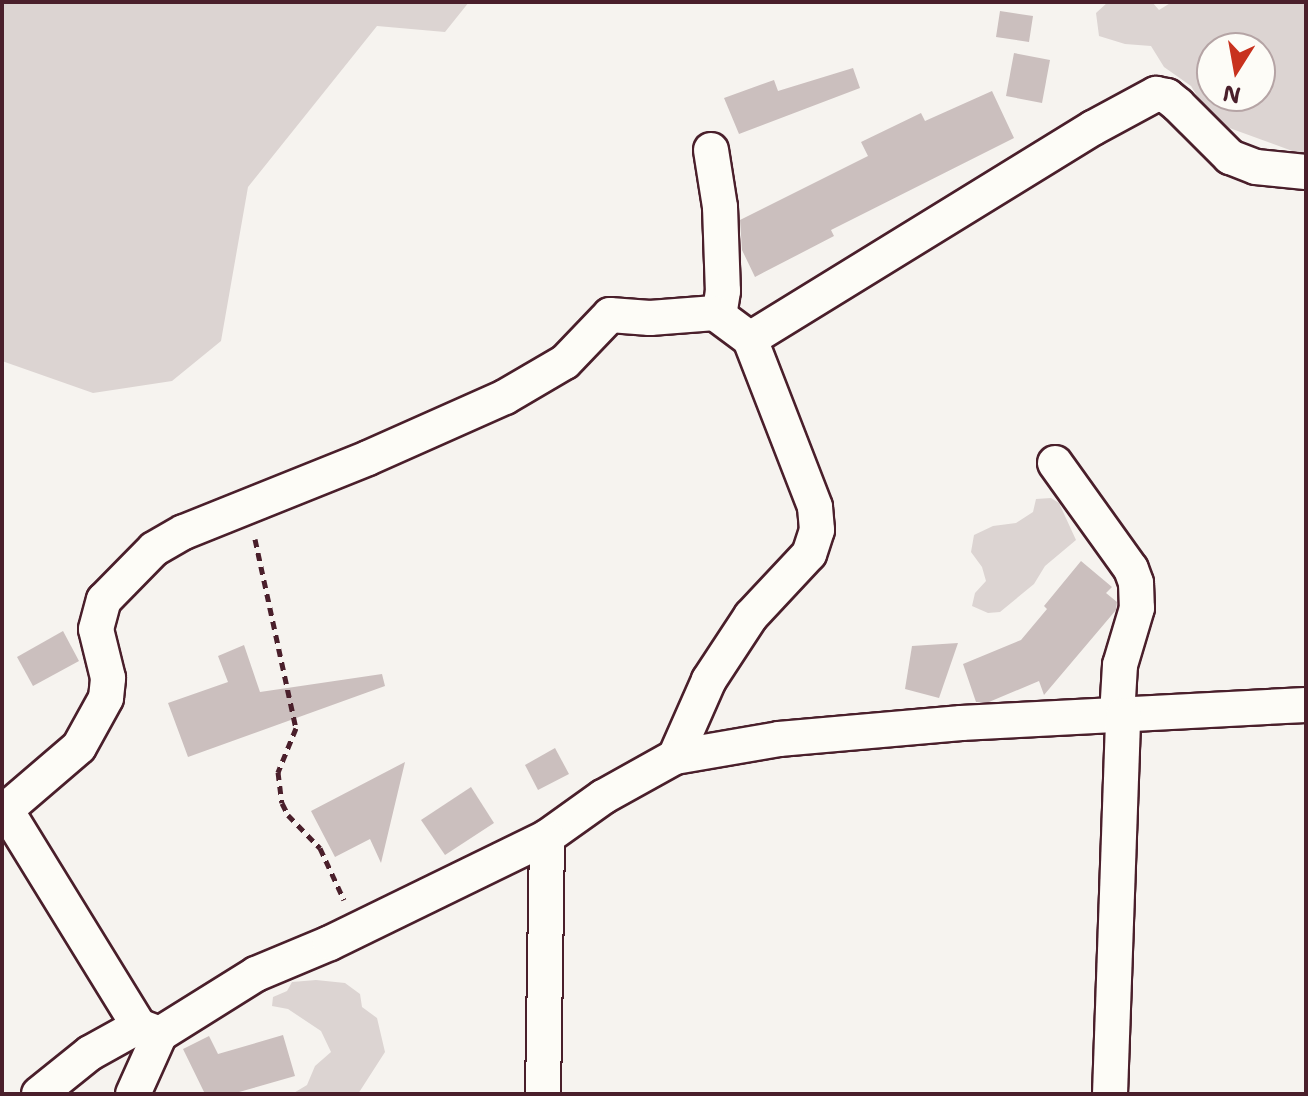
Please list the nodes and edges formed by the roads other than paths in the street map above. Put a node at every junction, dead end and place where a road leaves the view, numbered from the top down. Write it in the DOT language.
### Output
graph roads {
  1 [pos="711,150"];
  2 [pos="1306,172"];
  3 [pos="721,305"];
  4 [pos="750,339"];
  5 [pos="1055,463"];
  6 [pos="1306,705"];
  7 [pos="1120,715"];
  8 [pos="675,757"];
  9 [pos="4,811"];
  10 [pos="547,837"];
  11 [pos="150,1030"];
  12 [pos="39,1094"];
  13 [pos="133,1094"];
  14 [pos="543,1094"];
  15 [pos="1110,1094"];
  1 -- 3 [label="street"];
  2 -- 4 [label="street"];
  3 -- 4 [label="street"];
  3 -- 9 [label="street"];
  4 -- 8 [label="street"];
  5 -- 7 [label="street"];
  6 -- 7 [label="street"];
  7 -- 8 [label="street"];
  7 -- 15 [label="street"];
  8 -- 10 [label="street"];
  9 -- 11 [label="street"];
  10 -- 11 [label="street"];
  10 -- 14 [label="street"];
  11 -- 12 [label="street"];
  11 -- 13 [label="street"];
}
